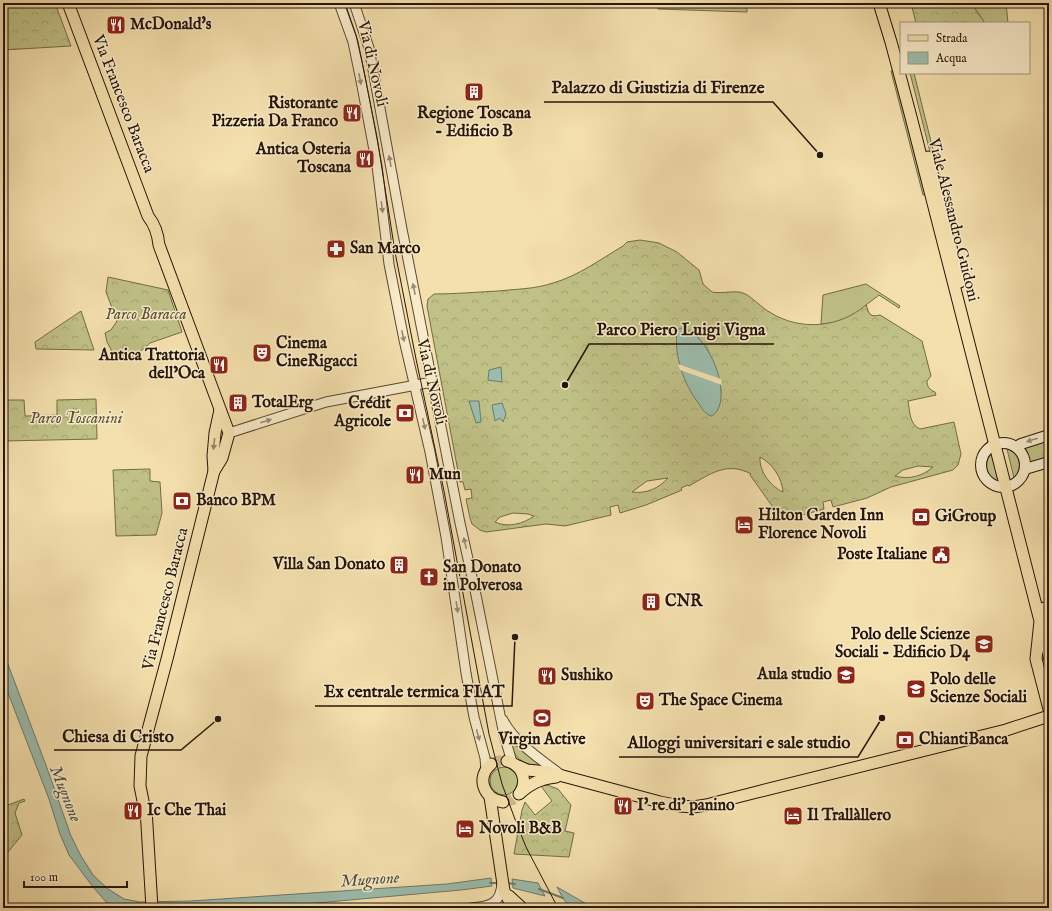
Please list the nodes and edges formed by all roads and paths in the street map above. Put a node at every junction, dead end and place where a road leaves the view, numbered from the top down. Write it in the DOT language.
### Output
graph roads {
  1 [pos="68,3"];
  2 [pos="339,3"];
  3 [pos="354,3"];
  4 [pos="879,3"];
  5 [pos="887,3"];
  6 [pos="900,52"];
  7 [pos="906,74"];
  8 [pos="432,382"];
  9 [pos="416,386"];
  10 [pos="219,413"];
  11 [pos="229,433"];
  12 [pos="1049,435"];
  13 [pos="998,444"];
  14 [pos="1016,447"];
  15 [pos="1049,462"];
  16 [pos="1025,469"];
  17 [pos="214,471"];
  18 [pos="1009,486"];
  19 [pos="1040,621"];
  20 [pos="1049,629"];
  21 [pos="1049,658"];
  22 [pos="1049,709"];
  23 [pos="499,710"];
  24 [pos="1049,716"];
  25 [pos="512,763"];
  26 [pos="488,767"];
  27 [pos="562,776"];
  28 [pos="490,797"];
  29 [pos="493,819"];
  30 [pos="503,890"];
  31 [pos="152,908"];
  32 [pos="470,908"];
  33 [pos="512,908"];
  34 [pos="522,908"];
  1 -- 10 [label="main road, Via Francesco Baracca"];
  2 -- 9 [label="street, Via di Novoli, one-way"];
  8 -- 3 [label="street, Via di Novoli, one-way"];
  4 -- 13 [label="main road, Viale Alessandro Guidoni"];
  5 -- 6 [label="main road"];
  7 -- 13 [label="main road, Viale Alessandro Guidoni"];
  8 -- 9 [label="street"];
  23 -- 8 [label="street, Via di Novoli, one-way"];
  11 -- 9 [label="street, one-way"];
  9 -- 26 [label="street, Via di Novoli, one-way"];
  10 -- 11 [label="main road, Via Francesco Baracca"];
  10 -- 17 [label="main road, Via Francesco Baracca, one-way"];
  11 -- 17 [label="main road, Via Francesco Baracca"];
  12 -- 14 [label="main road, one-way"];
  13 -- 14 [label="main road"];
  13 -- 18 [label="main road, Viale Alessandro Guidoni"];
  13 -- 18 [label="main road"];
  14 -- 16 [label="main road"];
  15 -- 16 [label="main road"];
  16 -- 18 [label="main road"];
  17 -- 31 [label="main road, Via Francesco Baracca"];
  18 -- 19 [label="main road, Viale Alessandro Guidoni"];
  18 -- 20 [label="main road, Viale Alessandro Guidoni"];
  19 -- 21 [label="main road, Viale Alessandro Guidoni"];
  19 -- 22 [label="main road"];
  23 -- 25 [label="street, Via di Novoli"];
  23 -- 27 [label="street"];
  24 -- 27 [label="main road"];
  25 -- 27 [label="main road"];
  25 -- 27 [label="main road, Via di Novoli"];
  26 -- 28 [label="main road, Via di Novoli"];
  28 -- 29 [label="main road, Via di Novoli"];
  28 -- 29 [label="main road"];
  29 -- 30 [label="main road, Via di Novoli"];
  30 -- 32 [label="street"];
  30 -- 33 [label="main road, Via di Novoli"];
  30 -- 34 [label="main road"];
}
